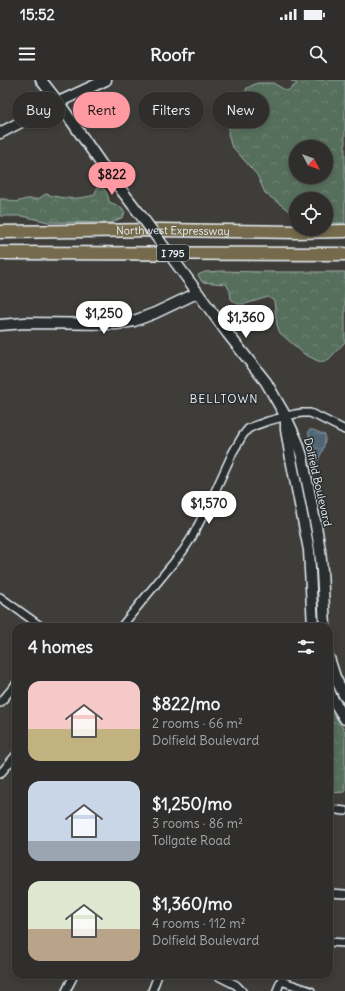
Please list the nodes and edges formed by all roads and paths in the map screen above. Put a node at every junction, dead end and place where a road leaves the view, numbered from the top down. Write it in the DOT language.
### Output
graph roads {
  1 [pos="41,80"];
  2 [pos="106,80"];
  3 [pos="50,92"];
  4 [pos="65,100"];
  5 [pos="65,113"];
  6 [pos="12,127"];
  7 [pos="0,133"];
  8 [pos="345,231"];
  9 [pos="0,232"];
  10 [pos="0,253"];
  11 [pos="345,254"];
  12 [pos="197,293"];
  13 [pos="0,325"];
  14 [pos="286,417"];
  15 [pos="345,430"];
  16 [pos="0,597"];
  17 [pos="36,623"];
  18 [pos="124,623"];
  19 [pos="313,623"];
  20 [pos="324,623"];
  21 [pos="333,671"];
  22 [pos="12,689"];
  23 [pos="345,697"];
  24 [pos="333,700"];
  25 [pos="0,703"];
  26 [pos="345,719"];
  27 [pos="12,760"];
  28 [pos="0,774"];
  29 [pos="333,810"];
  30 [pos="345,811"];
  31 [pos="333,893"];
  32 [pos="345,894"];
  33 [pos="333,942"];
  34 [pos="345,943"];
  35 [pos="72,979"];
  36 [pos="156,979"];
  37 [pos="224,979"];
  38 [pos="282,979"];
  39 [pos="284,979"];
  40 [pos="66,991"];
  41 [pos="152,991"];
  42 [pos="242,991"];
  43 [pos="277,991"];
  44 [pos="311,991"];
  1 -- 3 [label="main road, Dolfield Boulevard"];
  2 -- 4 [label="main road"];
  5 -- 12 [label="main road, Dolfield Boulevard, bridge"];
  6 -- 7 [label="main road"];
  8 -- 9 [label="highway, Northwest Expressway / I 795"];
  10 -- 11 [label="highway, Northwest Expressway / I 795"];
  12 -- 13 [label="main road"];
  12 -- 14 [label="main road, Dolfield Boulevard"];
  14 -- 15 [label="street"];
  14 -- 18 [label="street"];
  14 -- 19 [label="main road, Dolfield Boulevard"];
  14 -- 20 [label="main road, Dolfield Boulevard"];
  16 -- 17 [label="street"];
  21 -- 23 [label="main road"];
  22 -- 25 [label="street"];
  24 -- 26 [label="main road"];
  27 -- 28 [label="street"];
  29 -- 30 [label="street"];
  31 -- 32 [label="street"];
  33 -- 34 [label="street"];
  35 -- 40 [label="street"];
  36 -- 41 [label="street"];
  37 -- 42 [label="street"];
  38 -- 43 [label="street"];
  39 -- 44 [label="street"];
}
